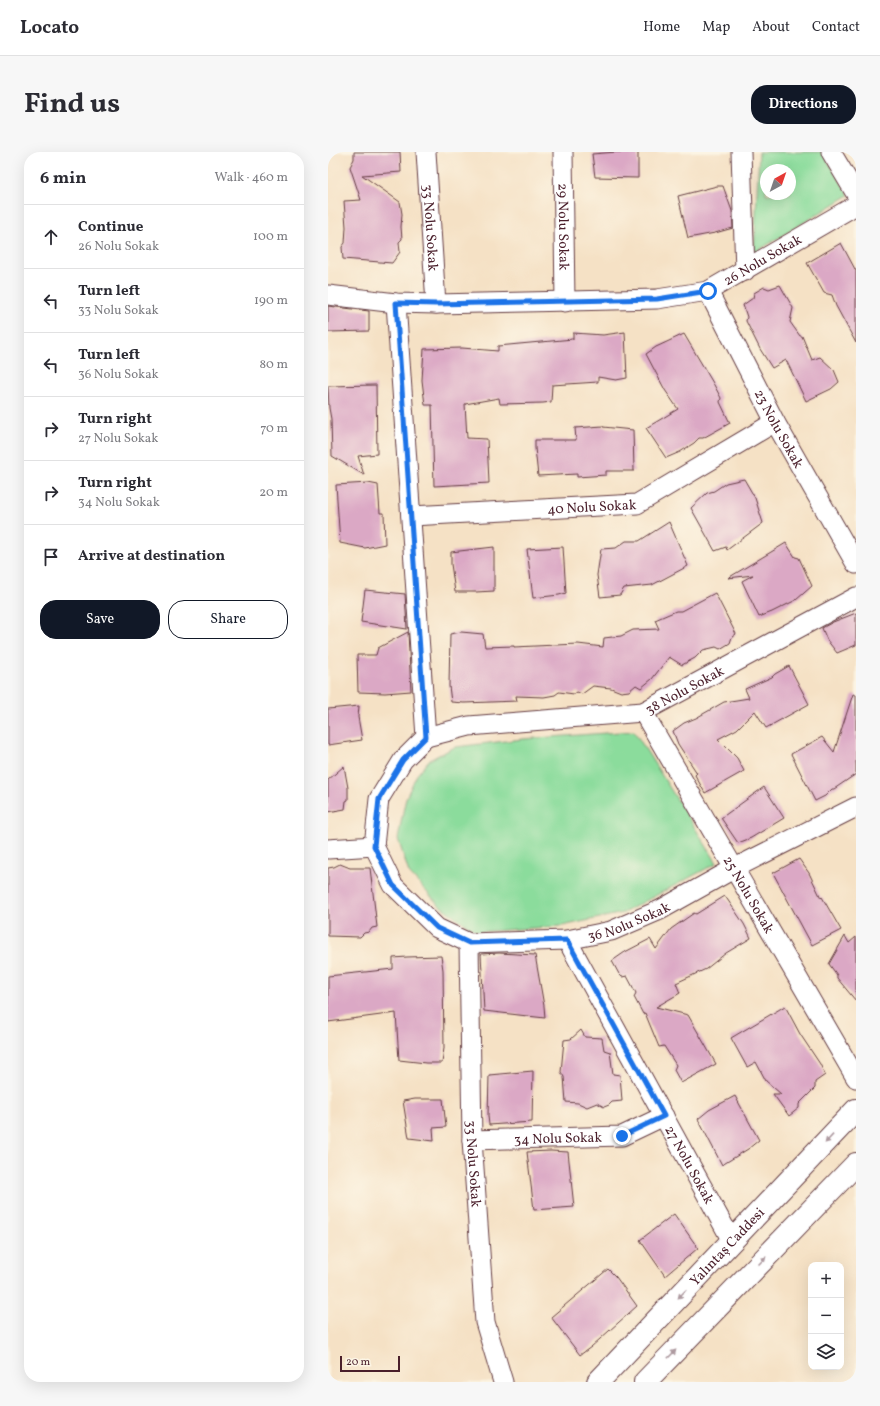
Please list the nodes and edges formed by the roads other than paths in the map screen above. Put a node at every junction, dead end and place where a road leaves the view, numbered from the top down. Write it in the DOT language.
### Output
graph roads {
  1 [pos="426,152"];
  2 [pos="563,152"];
  3 [pos="741,152"];
  4 [pos="831,152"];
  5 [pos="856,194"];
  6 [pos="856,204"];
  7 [pos="745,270"];
  8 [pos="708,291"];
  9 [pos="328,295"];
  10 [pos="565,302"];
  11 [pos="396,303"];
  12 [pos="436,304"];
  13 [pos="775,422"];
  14 [pos="410,516"];
  15 [pos="856,564"];
  16 [pos="856,597"];
  17 [pos="643,712"];
  18 [pos="426,737"];
  19 [pos="856,807"];
  20 [pos="374,846"];
  21 [pos="328,849"];
  22 [pos="735,868"];
  23 [pos="567,940"];
  24 [pos="469,943"];
  25 [pos="856,1078"];
  26 [pos="856,1110"];
  27 [pos="664,1116"];
  28 [pos="472,1140"];
  29 [pos="856,1164"];
  30 [pos="732,1241"];
  31 [pos="503,1382"];
  32 [pos="598,1382"];
  33 [pos="645,1382"];
  1 -- 12 [label="street, 33 Nolu Sokak"];
  2 -- 10 [label="street, 29 Nolu Sokak"];
  3 -- 7 [label="street"];
  4 -- 5 [label="street"];
  6 -- 7 [label="street, 26 Nolu Sokak"];
  7 -- 8 [label="street, 26 Nolu Sokak"];
  8 -- 10 [label="street, 26 Nolu Sokak"];
  8 -- 13 [label="street, 23 Nolu Sokak"];
  9 -- 11 [label="street, 26 Nolu Sokak"];
  10 -- 12 [label="street, 26 Nolu Sokak"];
  11 -- 12 [label="street, 26 Nolu Sokak"];
  11 -- 14 [label="street"];
  13 -- 14 [label="street, 40 Nolu Sokak"];
  13 -- 15 [label="street, 23 Nolu Sokak"];
  14 -- 18 [label="street"];
  16 -- 17 [label="street, 38 Nolu Sokak"];
  17 -- 18 [label="street, 38 Nolu Sokak"];
  17 -- 22 [label="street, 25 Nolu Sokak"];
  18 -- 20 [label="street"];
  19 -- 22 [label="street, 36 Nolu Sokak"];
  20 -- 21 [label="street"];
  20 -- 24 [label="street, 36 Nolu Sokak"];
  22 -- 23 [label="street, 36 Nolu Sokak"];
  22 -- 25 [label="street, 25 Nolu Sokak"];
  23 -- 24 [label="street, 36 Nolu Sokak"];
  23 -- 27 [label="street, 27 Nolu Sokak"];
  24 -- 28 [label="street, 33 Nolu Sokak"];
  26 -- 30 [label="main road, Yalıntaş Caddesi, one-way"];
  27 -- 28 [label="street, 34 Nolu Sokak"];
  27 -- 30 [label="street, 27 Nolu Sokak"];
  28 -- 31 [label="street, 33 Nolu Sokak"];
  33 -- 29 [label="main road, one-way"];
  30 -- 32 [label="main road, Yalıntaş Caddesi, one-way"];
}
